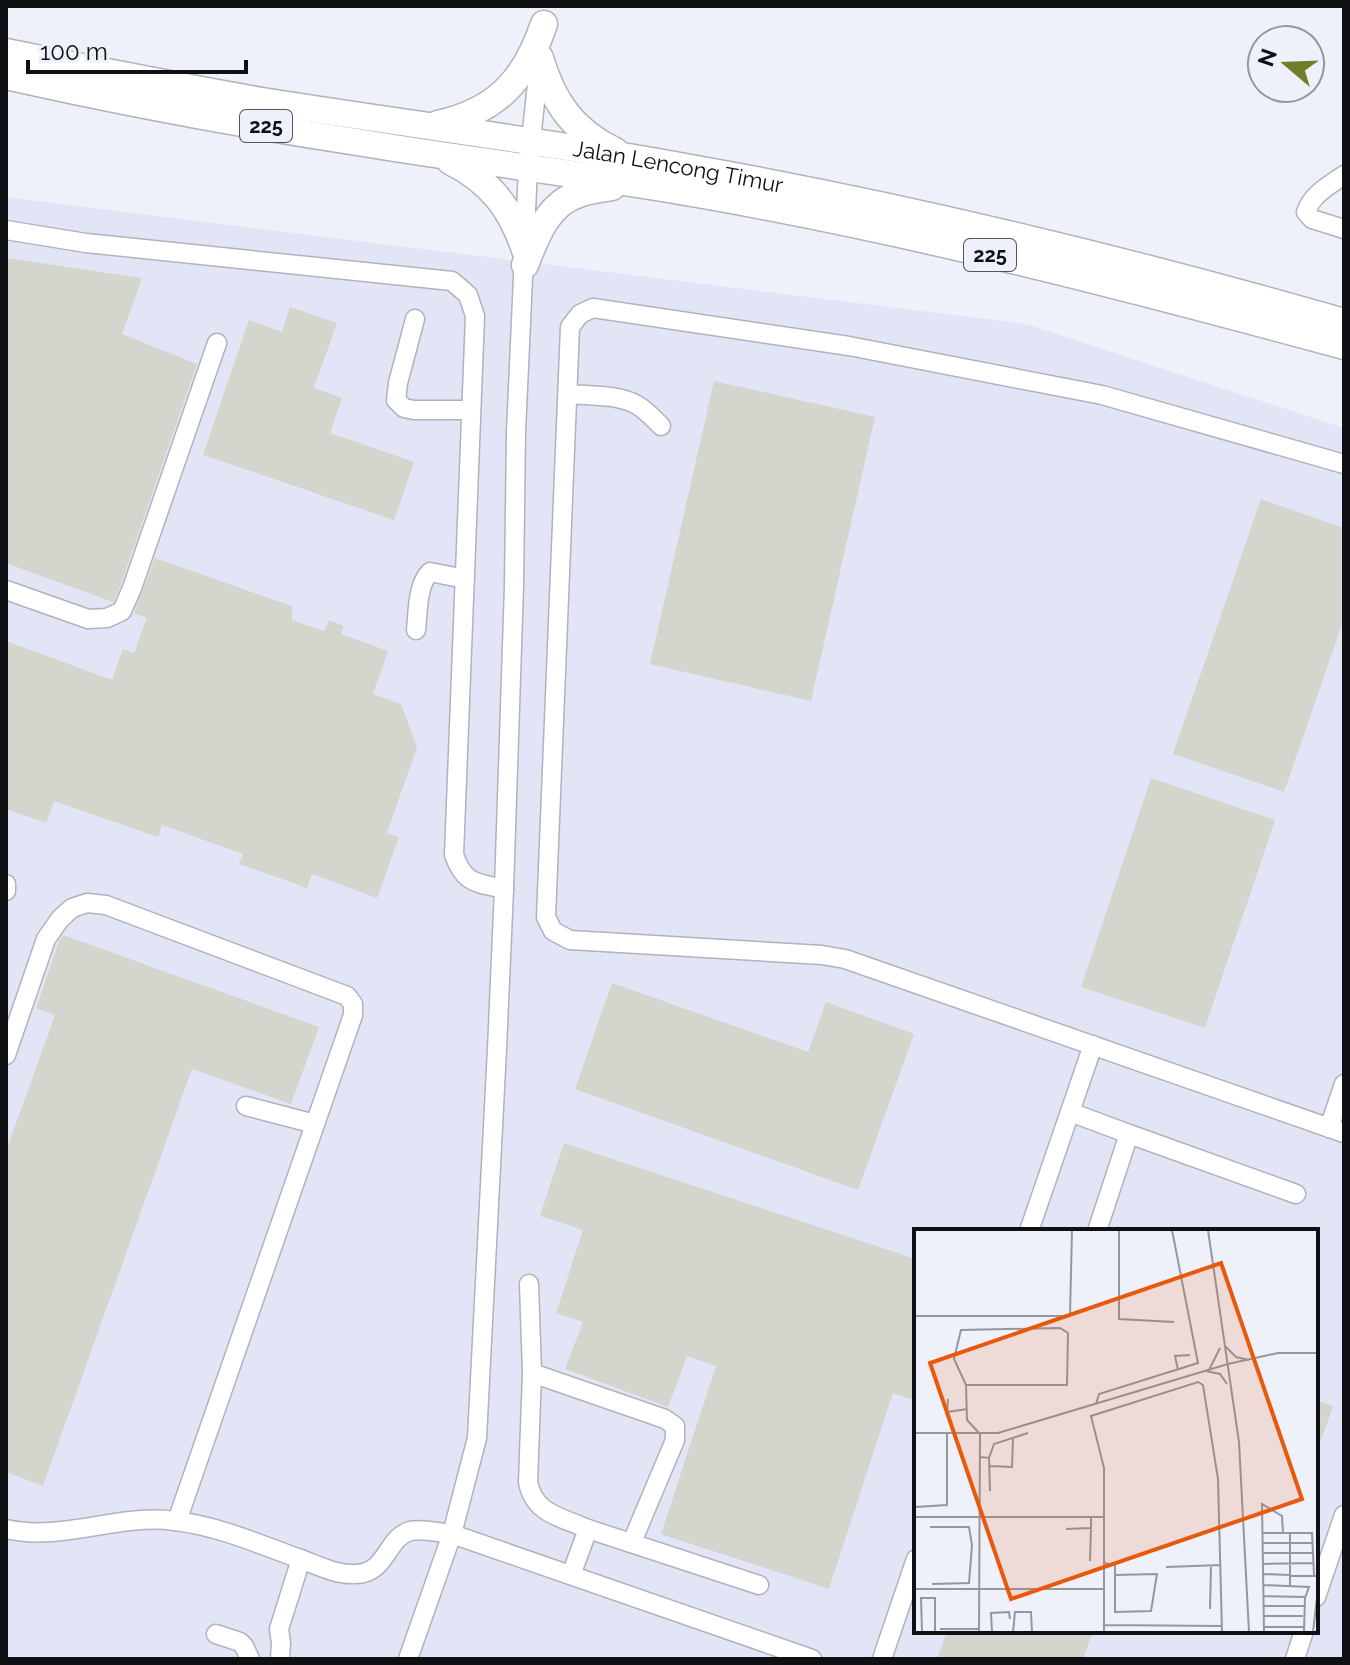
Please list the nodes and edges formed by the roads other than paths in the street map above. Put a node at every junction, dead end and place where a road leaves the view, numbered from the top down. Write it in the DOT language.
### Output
graph roads {
  1 [pos="546,15"];
  2 [pos="6,52"];
  3 [pos="540,58"];
  4 [pos="6,76"];
  5 [pos="415,124"];
  6 [pos="435,154"];
  7 [pos="529,155"];
  8 [pos="632,171"];
  9 [pos="1344,175"];
  10 [pos="1344,229"];
  11 [pos="6,230"];
  12 [pos="525,257"];
  13 [pos="415,319"];
  14 [pos="1344,322"];
  15 [pos="217,343"];
  16 [pos="1344,346"];
  17 [pos="568,394"];
  18 [pos="471,410"];
  19 [pos="661,426"];
  20 [pos="1344,464"];
  21 [pos="465,579"];
  22 [pos="6,590"];
  23 [pos="416,630"];
  24 [pos="6,884"];
  25 [pos="504,889"];
  26 [pos="6,891"];
  27 [pos="1093,1045"];
  28 [pos="6,1055"];
  29 [pos="1344,1084"];
  30 [pos="246,1106"];
  31 [pos="1070,1112"];
  32 [pos="315,1124"];
  33 [pos="1336,1130"];
  34 [pos="1129,1134"];
  35 [pos="1296,1194"];
  36 [pos="1030,1229"];
  37 [pos="1098,1229"];
  38 [pos="529,1284"];
  39 [pos="532,1373"];
  40 [pos="1344,1515"];
  41 [pos="177,1521"];
  42 [pos="6,1529"];
  43 [pos="588,1529"];
  44 [pos="452,1534"];
  45 [pos="632,1542"];
  46 [pos="301,1559"];
  47 [pos="914,1565"];
  48 [pos="571,1575"];
  49 [pos="759,1585"];
  50 [pos="1318,1591"];
  51 [pos="1303,1633"];
  52 [pos="216,1634"];
  53 [pos="250,1659"];
  54 [pos="280,1659"];
  55 [pos="408,1659"];
  56 [pos="812,1659"];
  57 [pos="882,1659"];
  58 [pos="1295,1659"];
  1 -- 3 [label="street"];
  1 -- 5 [label="highway"];
  2 -- 5 [label="highway, Jalan Lencong Timur / 225"];
  3 -- 7 [label="street"];
  3 -- 8 [label="highway"];
  4 -- 6 [label="highway, Jalan Lencong Timur / 225"];
  5 -- 7 [label="highway, Jalan Lencong Timur / 225"];
  6 -- 7 [label="highway, Jalan Lencong Timur / 225"];
  6 -- 12 [label="highway"];
  7 -- 8 [label="highway, Jalan Lencong Timur / 225"];
  7 -- 12 [label="street"];
  8 -- 12 [label="highway"];
  8 -- 14 [label="highway, Jalan Lencong Timur / 225"];
  8 -- 16 [label="highway, Jalan Lencong Timur / 225"];
  9 -- 10 [label="street"];
  11 -- 18 [label="street"];
  12 -- 25 [label="street"];
  13 -- 18 [label="street"];
  15 -- 22 [label="street"];
  17 -- 19 [label="street"];
  17 -- 20 [label="street"];
  17 -- 27 [label="street"];
  18 -- 21 [label="street"];
  21 -- 23 [label="street"];
  21 -- 25 [label="street"];
  24 -- 26 [label="street"];
  25 -- 44 [label="street"];
  27 -- 31 [label="street"];
  27 -- 33 [label="street"];
  28 -- 32 [label="street"];
  29 -- 33 [label="street"];
  30 -- 32 [label="street"];
  31 -- 34 [label="street"];
  31 -- 36 [label="street"];
  32 -- 41 [label="street"];
  34 -- 35 [label="street"];
  34 -- 37 [label="street"];
  38 -- 39 [label="street"];
  39 -- 43 [label="street"];
  39 -- 45 [label="street"];
  40 -- 50 [label="street"];
  41 -- 42 [label="street"];
  41 -- 46 [label="street"];
  43 -- 45 [label="street"];
  43 -- 48 [label="street"];
  44 -- 46 [label="street"];
  44 -- 48 [label="street"];
  44 -- 55 [label="street"];
  45 -- 49 [label="street"];
  46 -- 54 [label="street"];
  47 -- 57 [label="street"];
  48 -- 56 [label="street"];
  51 -- 58 [label="street"];
  52 -- 53 [label="street"];
}
